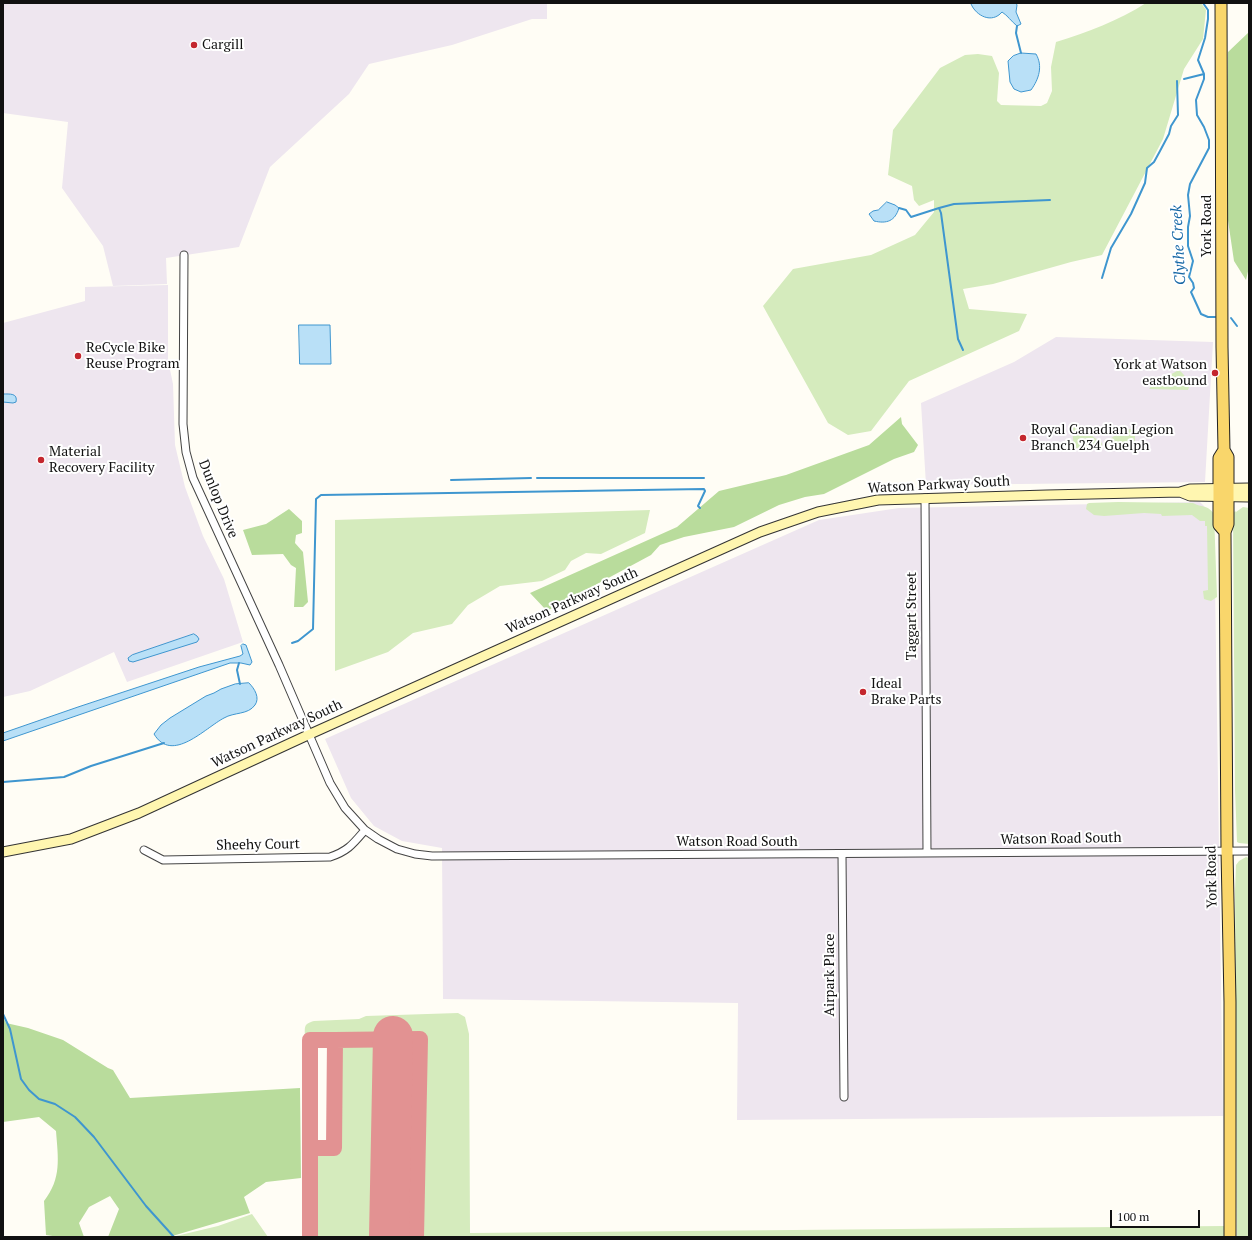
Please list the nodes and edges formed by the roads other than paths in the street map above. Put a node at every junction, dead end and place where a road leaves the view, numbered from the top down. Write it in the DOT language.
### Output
graph roads {
  1 [pos="1222,3"];
  2 [pos="184,255"];
  3 [pos="1249,488"];
  4 [pos="1224,492"];
  5 [pos="1249,497"];
  6 [pos="925,498"];
  7 [pos="308,735"];
  8 [pos="365,830"];
  9 [pos="144,850"];
  10 [pos="1227,851"];
  11 [pos="1249,851"];
  12 [pos="3,852"];
  13 [pos="927,853"];
  14 [pos="842,854"];
  15 [pos="844,1097"];
  16 [pos="1230,1237"];
  1 -- 4 [label="main road, York Road"];
  2 -- 7 [label="street, Dunlop Drive"];
  3 -- 4 [label="main road"];
  4 -- 5 [label="main road"];
  4 -- 6 [label="main road, Watson Parkway South"];
  4 -- 10 [label="main road, York Road"];
  6 -- 7 [label="main road, Watson Parkway South"];
  6 -- 13 [label="street, Taggart Street"];
  7 -- 8 [label="street, Watson Road South"];
  7 -- 12 [label="main road, Watson Parkway South"];
  8 -- 9 [label="street, Sheehy Court"];
  8 -- 14 [label="street, Watson Road South"];
  10 -- 11 [label="street, Watson Road South"];
  10 -- 13 [label="street, Watson Road South"];
  10 -- 16 [label="main road, York Road"];
  13 -- 14 [label="street, Watson Road South"];
  14 -- 15 [label="street, Airpark Place"];
}
